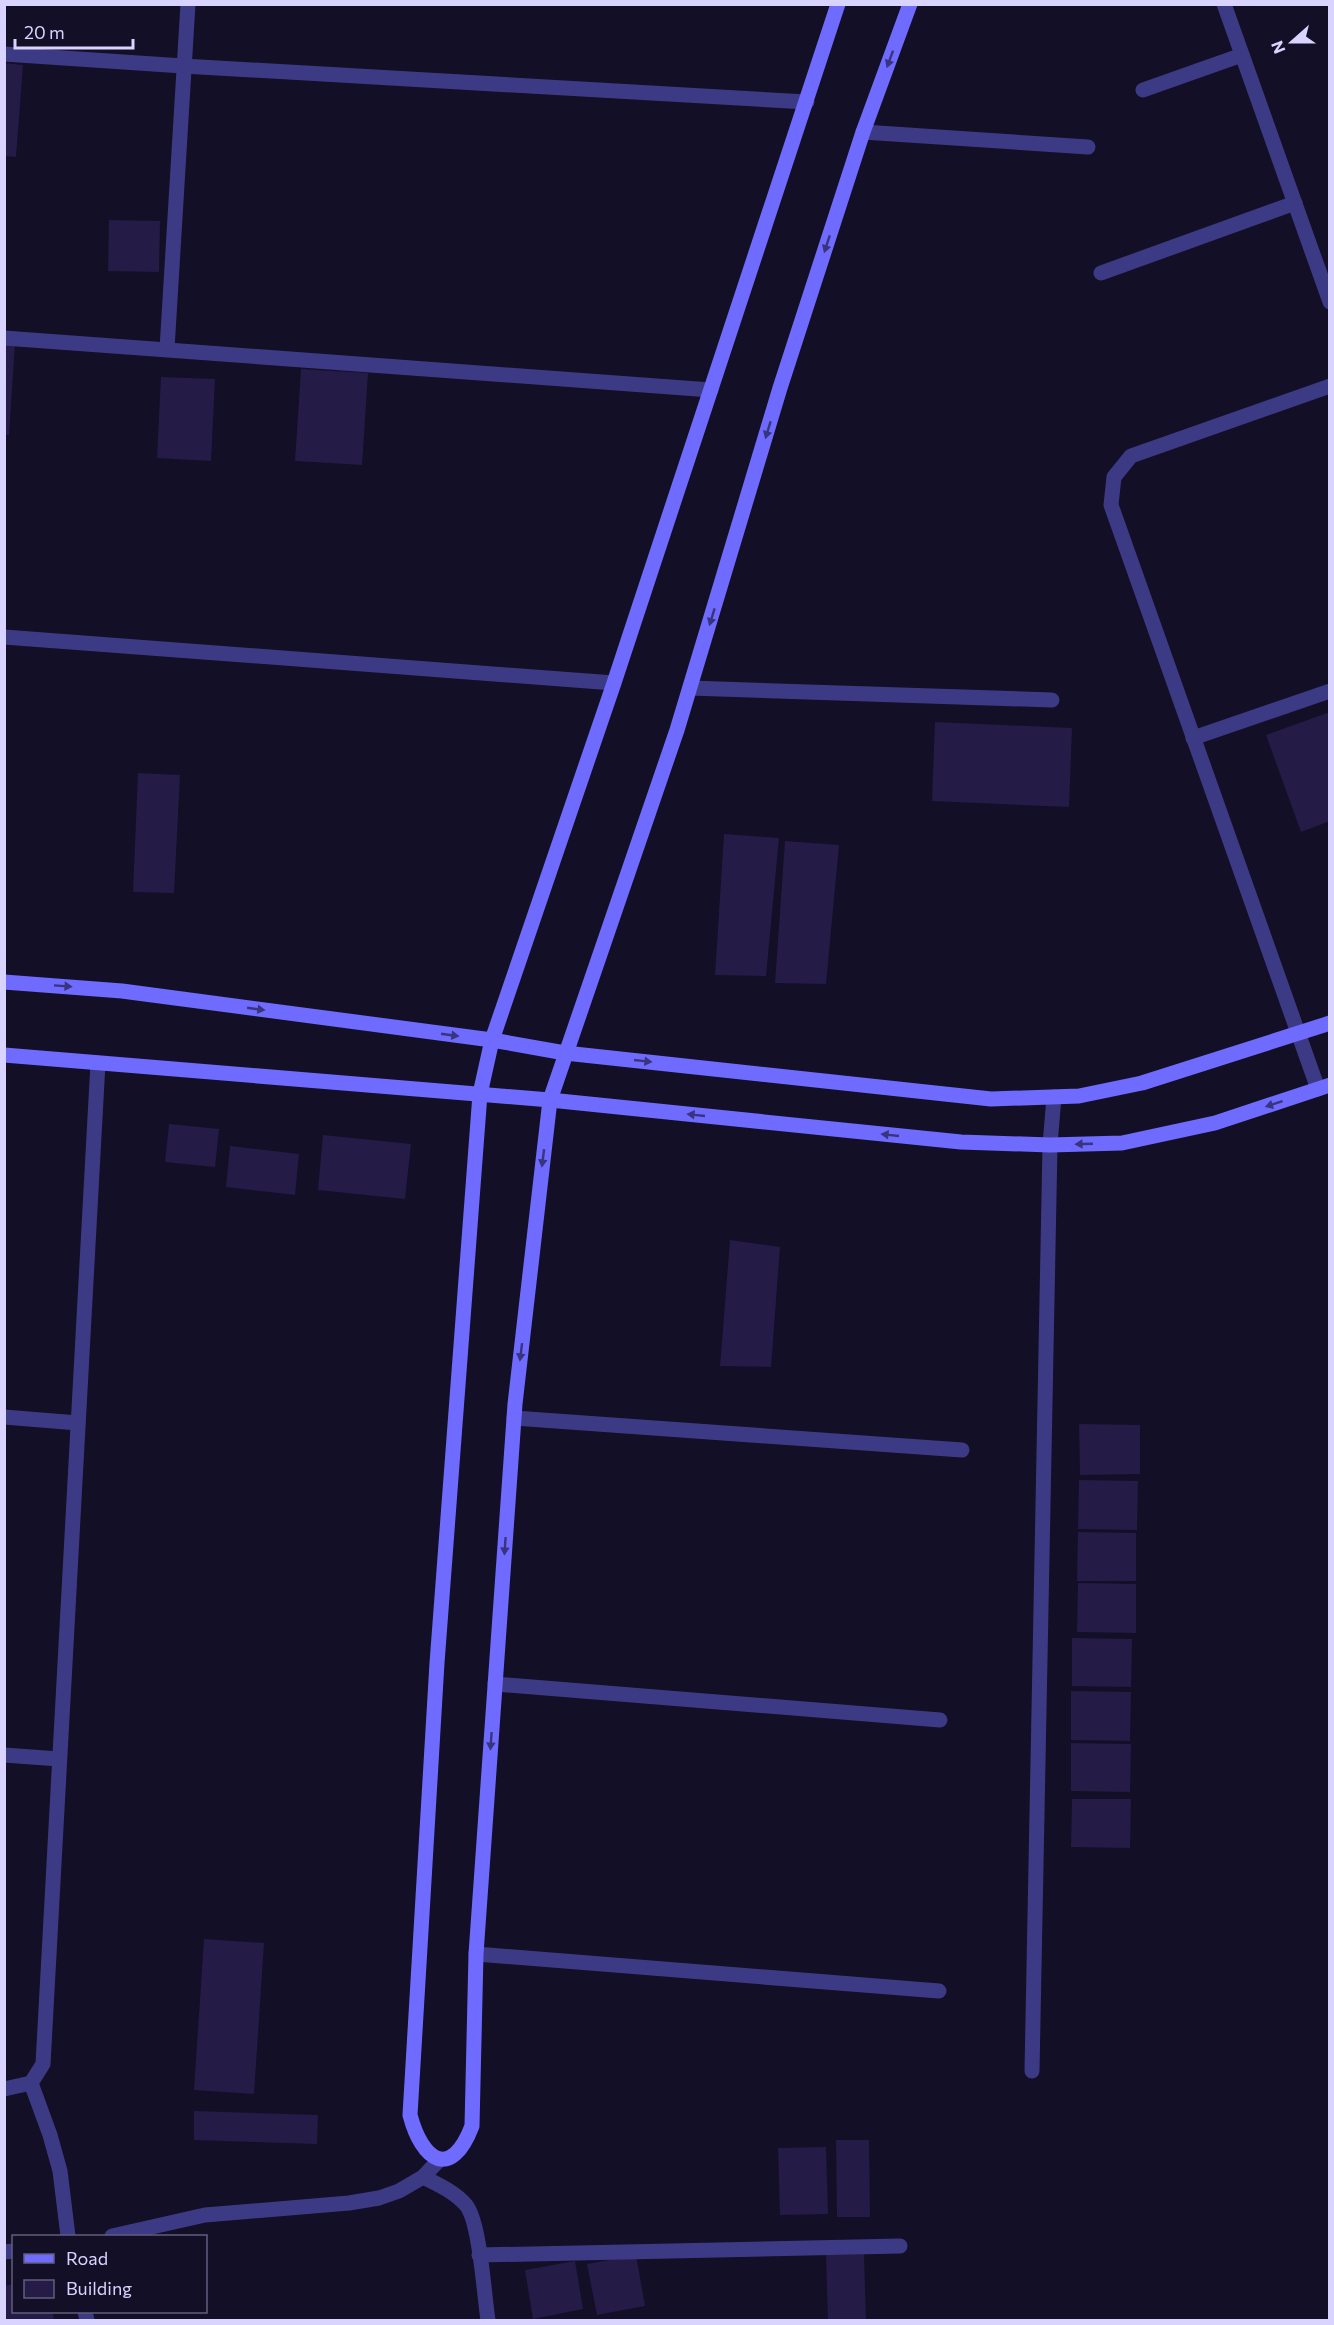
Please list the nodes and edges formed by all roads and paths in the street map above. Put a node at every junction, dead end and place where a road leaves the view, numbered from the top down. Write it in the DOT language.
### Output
graph roads {
  1 [pos="188,4"];
  2 [pos="838,4"];
  3 [pos="910,4"];
  4 [pos="1224,4"];
  5 [pos="4,54"];
  6 [pos="1242,55"];
  7 [pos="183,66"];
  8 [pos="1143,90"];
  9 [pos="807,102"];
  10 [pos="864,132"];
  11 [pos="1088,147"];
  12 [pos="1295,203"];
  13 [pos="1101,273"];
  14 [pos="1329,302"];
  15 [pos="4,338"];
  16 [pos="167,349"];
  17 [pos="1329,386"];
  18 [pos="711,390"];
  19 [pos="4,637"];
  20 [pos="614,683"];
  21 [pos="690,688"];
  22 [pos="1329,691"];
  23 [pos="1052,700"];
  24 [pos="1193,738"];
  25 [pos="4,982"];
  26 [pos="1329,1023"];
  27 [pos="1299,1034"];
  28 [pos="492,1040"];
  29 [pos="565,1053"];
  30 [pos="4,1056"];
  31 [pos="98,1063"];
  32 [pos="1324,1087"];
  33 [pos="480,1094"];
  34 [pos="1054,1097"];
  35 [pos="550,1100"];
  36 [pos="1050,1145"];
  37 [pos="4,1417"];
  38 [pos="514,1418"];
  39 [pos="78,1423"];
  40 [pos="962,1450"];
  41 [pos="495,1684"];
  42 [pos="940,1720"];
  43 [pos="4,1755"];
  44 [pos="59,1759"];
  45 [pos="476,1954"];
  46 [pos="939,1991"];
  47 [pos="1032,2071"];
  48 [pos="31,2083"];
  49 [pos="4,2089"];
  50 [pos="440,2159"];
  51 [pos="423,2177"];
  52 [pos="68,2235"];
  53 [pos="116,2235"];
  54 [pos="900,2246"];
  55 [pos="479,2255"];
  56 [pos="488,2320"];
  1 -- 7 [label="street"];
  2 -- 9 [label="street"];
  3 -- 10 [label="street, one-way"];
  4 -- 6 [label="street"];
  5 -- 7 [label="street"];
  6 -- 8 [label="street"];
  6 -- 12 [label="street"];
  7 -- 9 [label="street"];
  7 -- 16 [label="street"];
  9 -- 18 [label="street"];
  10 -- 11 [label="street"];
  10 -- 21 [label="street, one-way"];
  12 -- 13 [label="street"];
  12 -- 14 [label="street"];
  15 -- 16 [label="street"];
  16 -- 18 [label="street"];
  17 -- 24 [label="street"];
  18 -- 20 [label="street"];
  19 -- 20 [label="street"];
  20 -- 28 [label="street"];
  21 -- 23 [label="street"];
  21 -- 29 [label="street"];
  22 -- 24 [label="street"];
  24 -- 27 [label="street"];
  25 -- 28 [label="street, one-way"];
  26 -- 27 [label="street"];
  27 -- 32 [label="street"];
  27 -- 34 [label="street"];
  28 -- 29 [label="street"];
  28 -- 33 [label="street"];
  29 -- 34 [label="street, one-way"];
  29 -- 35 [label="street"];
  30 -- 31 [label="street"];
  31 -- 33 [label="street"];
  31 -- 39 [label="street"];
  32 -- 36 [label="street, one-way"];
  33 -- 35 [label="street"];
  33 -- 50 [label="street"];
  34 -- 36 [label="street"];
  36 -- 35 [label="street, one-way"];
  35 -- 38 [label="street, one-way"];
  36 -- 47 [label="street"];
  37 -- 39 [label="street"];
  38 -- 40 [label="street"];
  38 -- 41 [label="street, one-way"];
  39 -- 44 [label="street"];
  41 -- 42 [label="street"];
  41 -- 45 [label="street, one-way"];
  43 -- 44 [label="street"];
  44 -- 48 [label="street"];
  45 -- 46 [label="street"];
  45 -- 50 [label="street"];
  48 -- 49 [label="street"];
  48 -- 52 [label="street"];
  50 -- 51 [label="street"];
  51 -- 53 [label="street"];
  51 -- 55 [label="street"];
  54 -- 55 [label="street"];
  55 -- 56 [label="street"];
}
